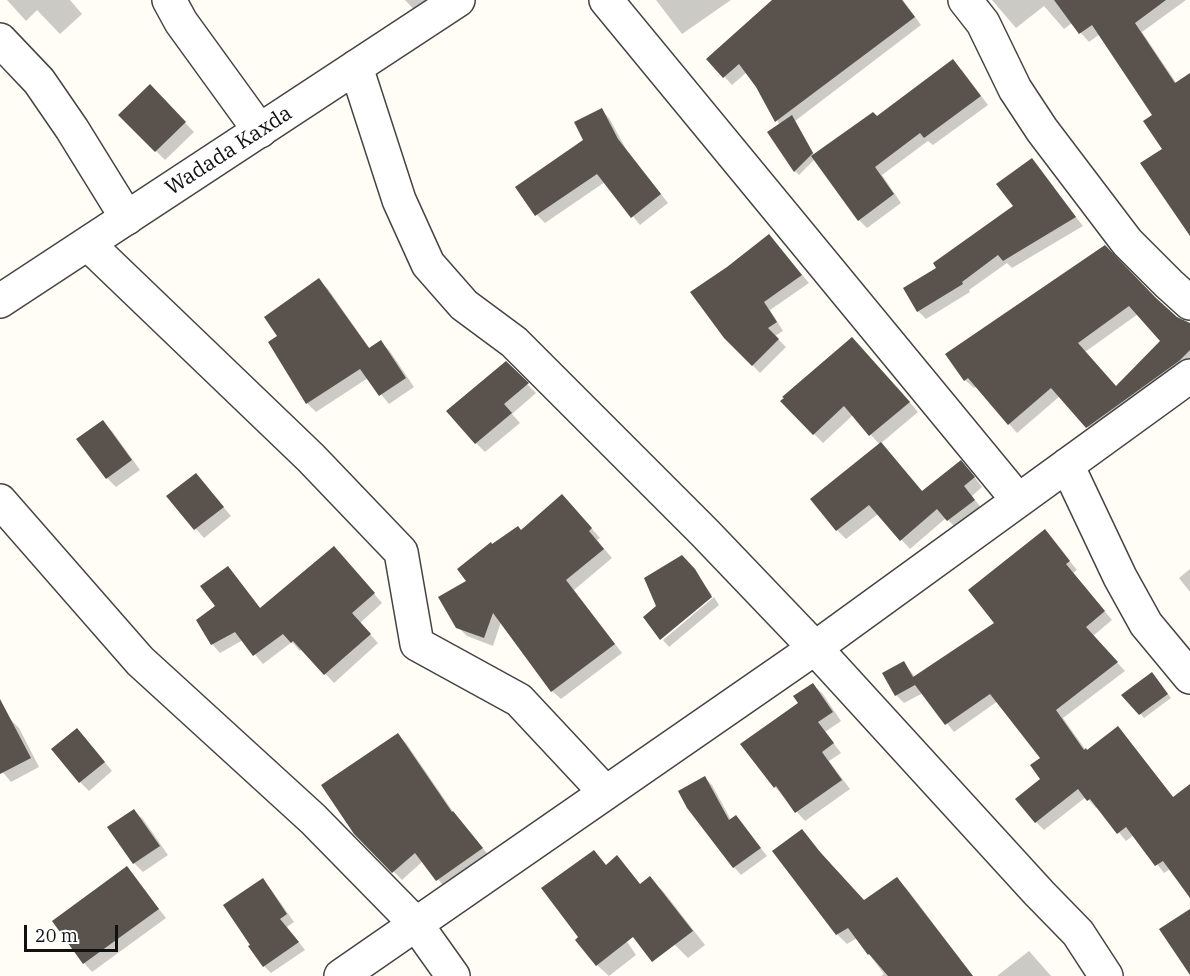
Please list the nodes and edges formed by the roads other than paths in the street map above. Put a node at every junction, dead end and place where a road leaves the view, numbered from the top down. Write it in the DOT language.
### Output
graph roads {
  1 [pos="169,0"];
  2 [pos="458,0"];
  3 [pos="606,0"];
  4 [pos="965,0"];
  5 [pos="0,40"];
  6 [pos="356,67"];
  7 [pos="260,131"];
  8 [pos="128,218"];
  9 [pos="88,244"];
  10 [pos="0,301"];
  11 [pos="1190,303"];
  12 [pos="1190,376"];
  13 [pos="1068,465"];
  14 [pos="1018,500"];
  15 [pos="0,501"];
  16 [pos="815,648"];
  17 [pos="1190,676"];
  18 [pos="605,792"];
  19 [pos="416,924"];
  20 [pos="341,976"];
  21 [pos="453,976"];
  22 [pos="1106,976"];
  1 -- 7 [label="street"];
  2 -- 6 [label="street, Wadada Kaxda"];
  3 -- 14 [label="street"];
  4 -- 11 [label="street"];
  5 -- 8 [label="street"];
  6 -- 7 [label="street, Wadada Kaxda"];
  6 -- 16 [label="street"];
  7 -- 8 [label="street, Wadada Kaxda"];
  8 -- 9 [label="street, Wadada Kaxda"];
  9 -- 10 [label="street, Wadada Kaxda"];
  9 -- 18 [label="street"];
  12 -- 13 [label="street"];
  13 -- 14 [label="street"];
  13 -- 17 [label="street"];
  14 -- 16 [label="street"];
  15 -- 19 [label="street"];
  16 -- 18 [label="street"];
  16 -- 22 [label="street"];
  18 -- 19 [label="street"];
  19 -- 20 [label="street"];
  19 -- 21 [label="street"];
}
